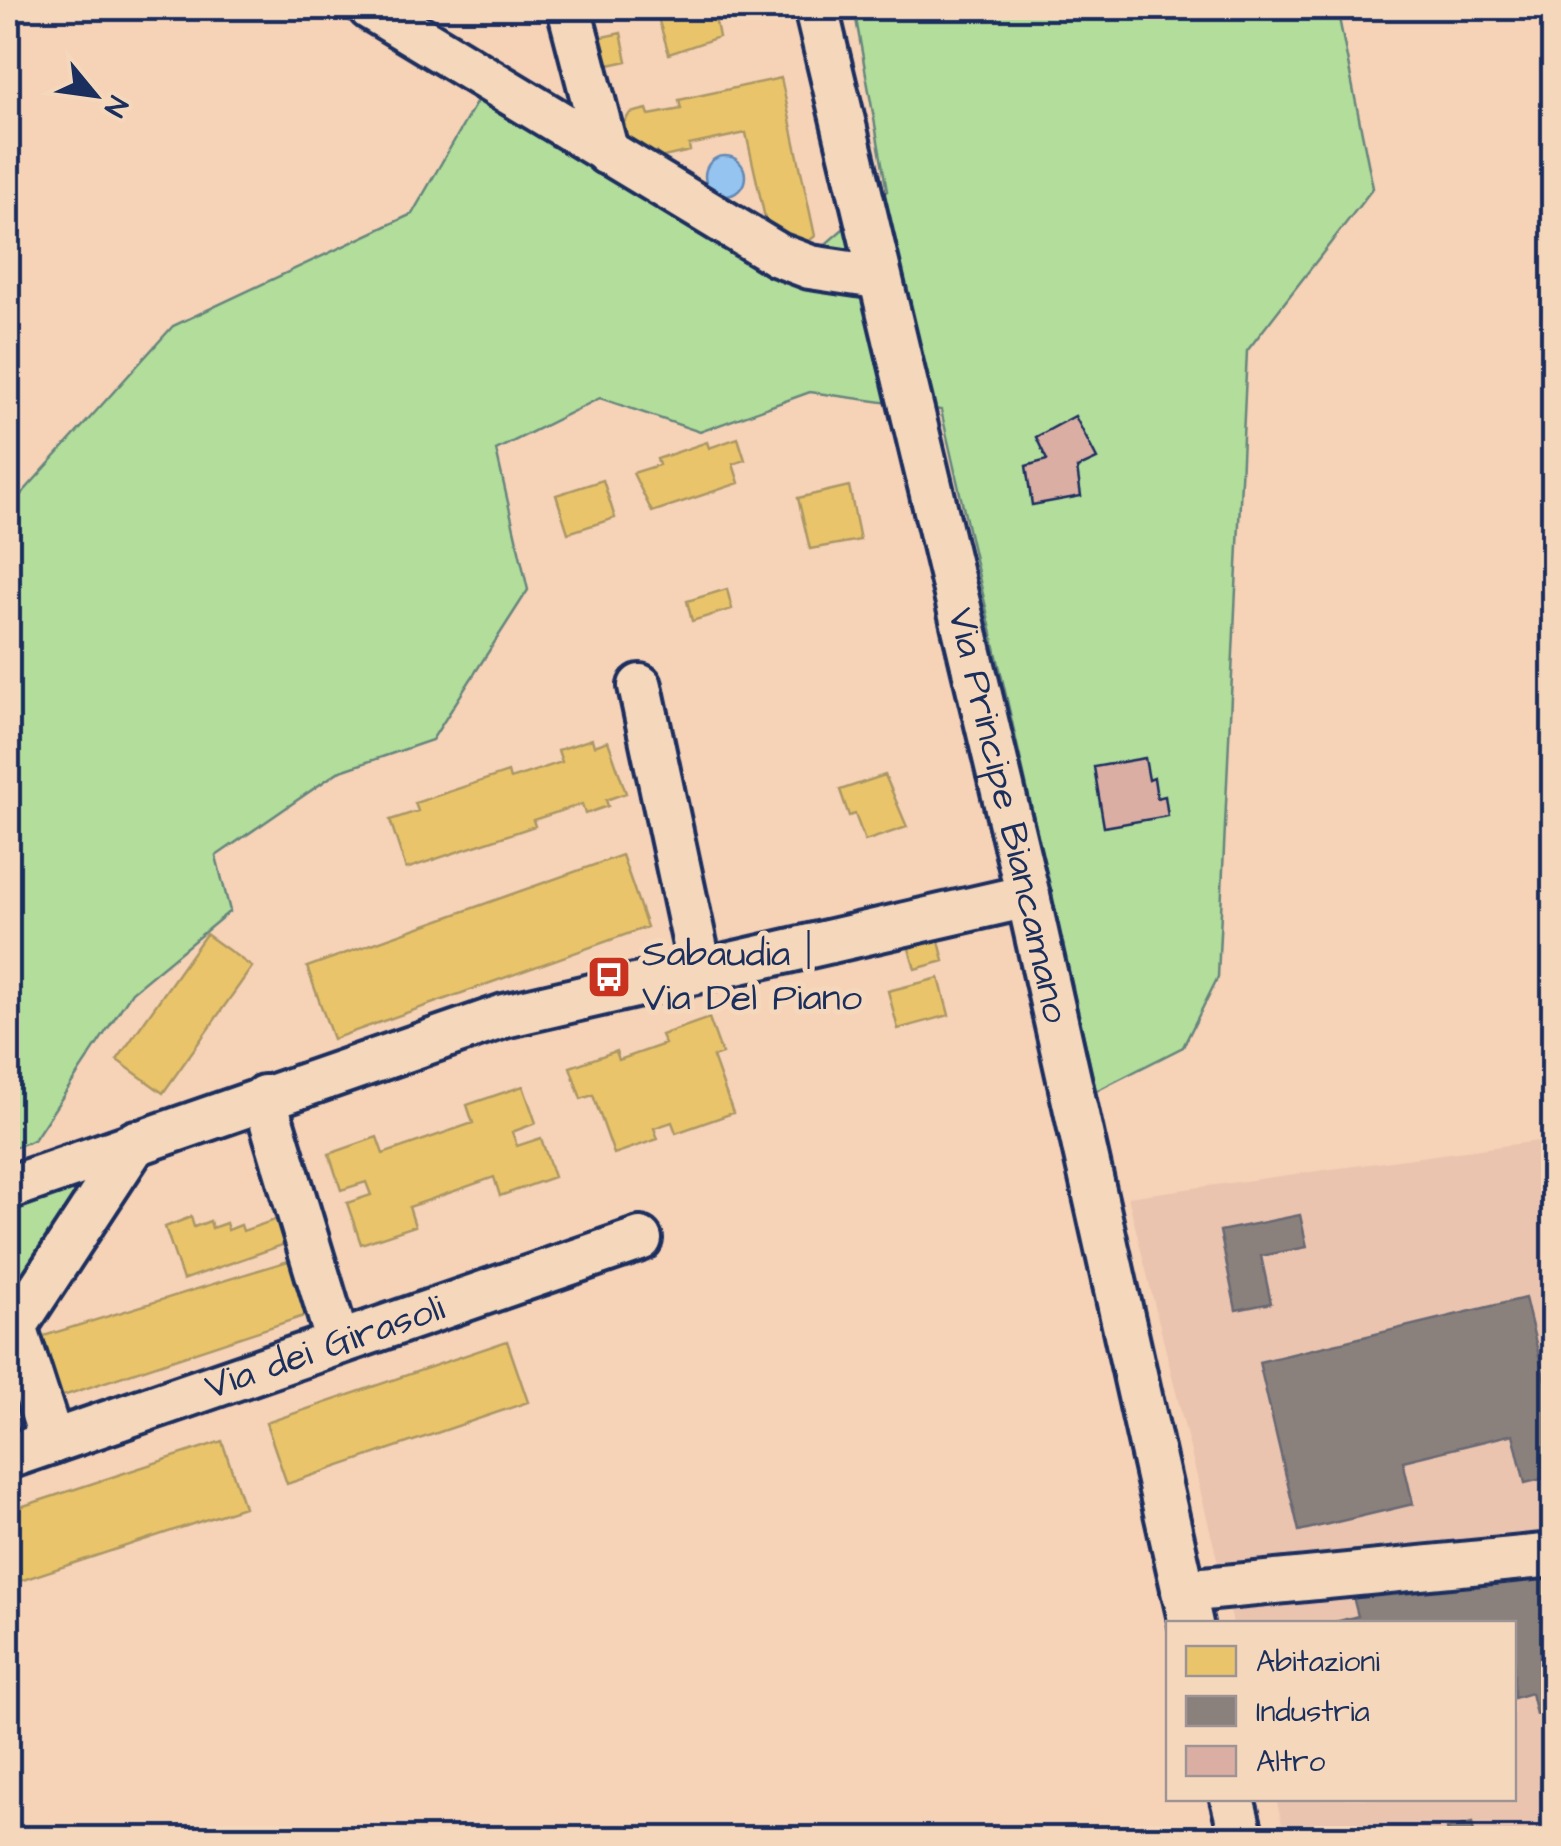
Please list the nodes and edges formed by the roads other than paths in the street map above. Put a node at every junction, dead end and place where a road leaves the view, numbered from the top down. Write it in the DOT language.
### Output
graph roads {
  1 [pos="370,8"];
  2 [pos="569,8"];
  3 [pos="816,8"];
  4 [pos="588,90"];
  5 [pos="538,110"];
  6 [pos="607,152"];
  7 [pos="877,277"];
  8 [pos="640,686"];
  9 [pos="1028,896"];
  10 [pos="700,968"];
  11 [pos="264,1097"];
  12 [pos="136,1142"];
  13 [pos="8,1188"];
  14 [pos="640,1239"];
  15 [pos="11,1316"];
  16 [pos="338,1344"];
  17 [pos="52,1442"];
  18 [pos="8,1457"];
  19 [pos="1554,1555"];
  20 [pos="1187,1607"];
  21 [pos="1233,1801"];
  22 [pos="1242,1838"];
  1 -- 5 [label="street"];
  2 -- 4 [label="street"];
  3 -- 7 [label="street, Via Principe Biancamano"];
  4 -- 5 [label="street"];
  4 -- 6 [label="street"];
  5 -- 6 [label="street"];
  6 -- 7 [label="street"];
  7 -- 9 [label="street, Via Principe Biancamano"];
  8 -- 10 [label="street"];
  9 -- 10 [label="street"];
  9 -- 20 [label="street, Via Principe Biancamano"];
  10 -- 11 [label="street"];
  11 -- 12 [label="street"];
  11 -- 16 [label="street"];
  12 -- 13 [label="street"];
  12 -- 15 [label="street"];
  14 -- 16 [label="street, Via dei Girasoli"];
  15 -- 17 [label="street"];
  16 -- 17 [label="street, Via dei Girasoli"];
  17 -- 18 [label="street, Via dei Girasoli"];
  19 -- 20 [label="street"];
  21 -- 22 [label="street"];
}
